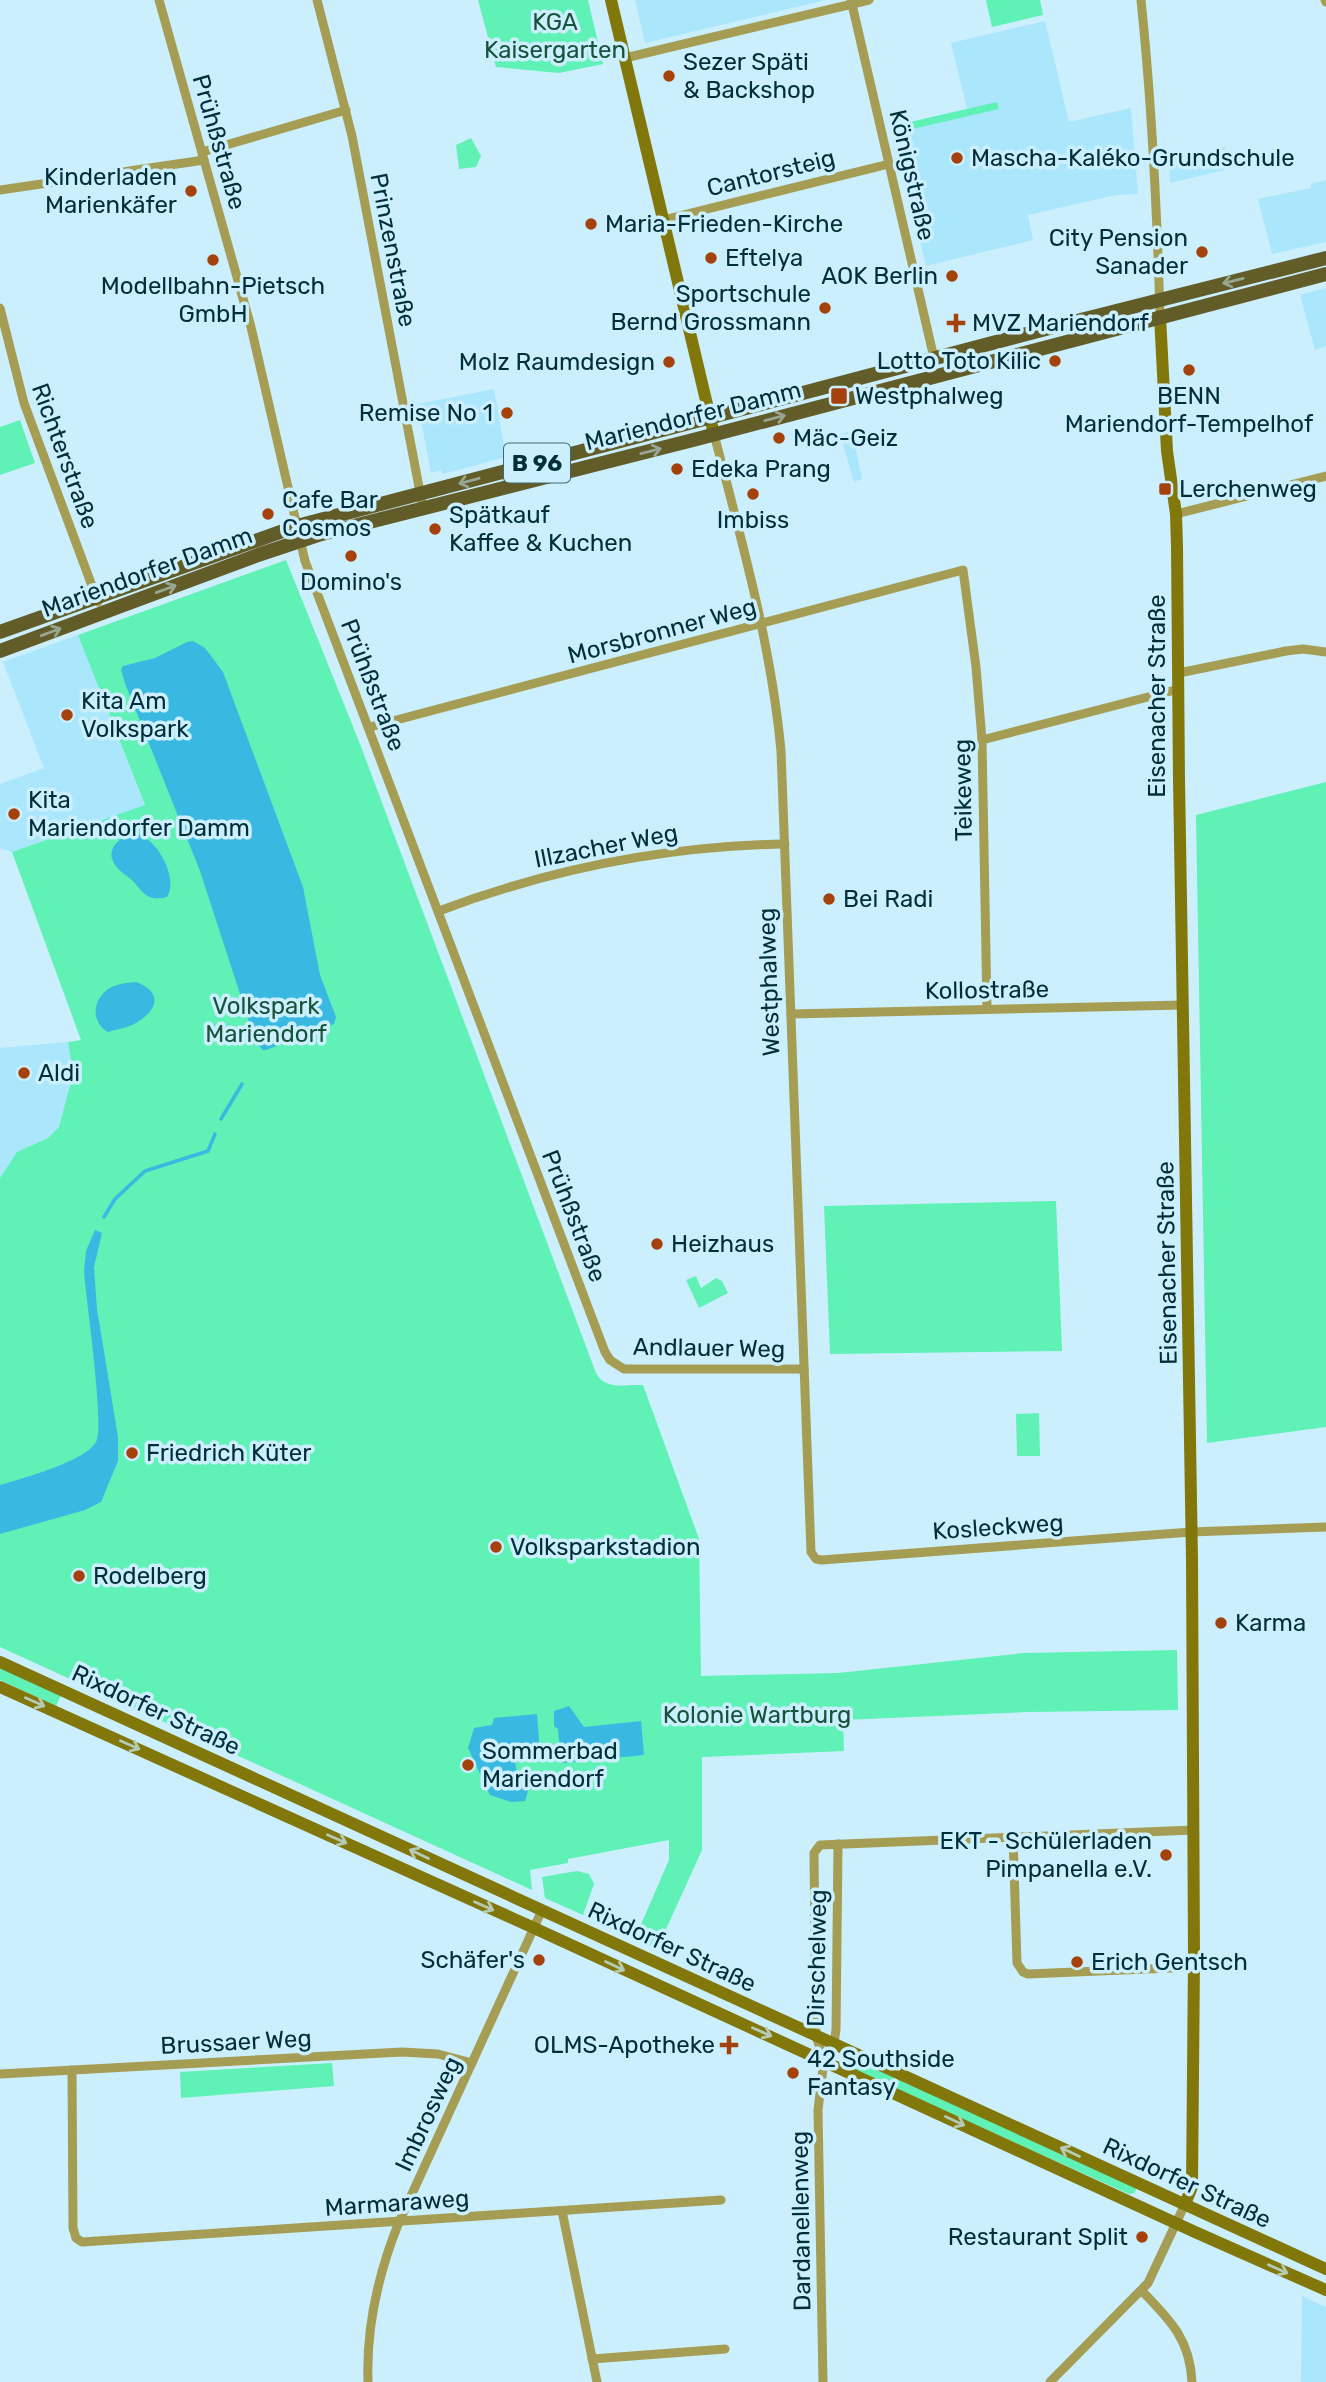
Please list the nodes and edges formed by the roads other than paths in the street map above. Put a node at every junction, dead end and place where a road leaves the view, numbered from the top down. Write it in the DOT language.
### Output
graph roads {
  1 [pos="159,0"];
  2 [pos="317,0"];
  3 [pos="611,0"];
  4 [pos="869,0"];
  5 [pos="1141,0"];
  6 [pos="852,2"];
  7 [pos="625,58"];
  8 [pos="346,110"];
  9 [pos="203,156"];
  10 [pos="889,164"];
  11 [pos="0,190"];
  12 [pos="663,220"];
  13 [pos="1326,258"];
  14 [pos="1326,274"];
  15 [pos="1160,300"];
  16 [pos="0,308"];
  17 [pos="1160,316"];
  18 [pos="934,358"];
  19 [pos="710,417"];
  20 [pos="714,434"];
  21 [pos="1326,476"];
  22 [pos="421,501"];
  23 [pos="1176,514"];
  24 [pos="299,533"];
  25 [pos="963,570"];
  26 [pos="96,598"];
  27 [pos="102,613"];
  28 [pos="762,624"];
  29 [pos="0,632"];
  30 [pos="0,651"];
  31 [pos="1326,652"];
  32 [pos="1178,673"];
  33 [pos="1178,689"];
  34 [pos="370,727"];
  35 [pos="982,740"];
  36 [pos="785,844"];
  37 [pos="439,911"];
  38 [pos="1183,1005"];
  39 [pos="987,1009"];
  40 [pos="791,1014"];
  41 [pos="614,1363"];
  42 [pos="804,1369"];
  43 [pos="1326,1527"];
  44 [pos="1191,1532"];
  45 [pos="811,1552"];
  46 [pos="0,1662"];
  47 [pos="0,1687"];
  48 [pos="78,1697"];
  49 [pos="68,1717"];
  50 [pos="1194,1830"];
  51 [pos="1013,1836"];
  52 [pos="838,1844"];
  53 [pos="542,1910"];
  54 [pos="534,1928"];
  55 [pos="1194,1967"];
  56 [pos="816,2036"];
  57 [pos="834,2043"];
  58 [pos="824,2060"];
  59 [pos="472,2063"];
  60 [pos="72,2070"];
  61 [pos="0,2074"];
  62 [pos="1142,2185"];
  63 [pos="721,2200"];
  64 [pos="1133,2203"];
  65 [pos="1185,2204"];
  66 [pos="562,2211"];
  67 [pos="399,2222"];
  68 [pos="1177,2223"];
  69 [pos="1326,2269"];
  70 [pos="1326,2290"];
  71 [pos="1142,2291"];
  72 [pos="725,2349"];
  73 [pos="592,2359"];
  74 [pos="368,2382"];
  75 [pos="597,2382"];
  76 [pos="823,2382"];
  77 [pos="1050,2382"];
  78 [pos="1192,2382"];
  1 -- 9 [label="street, Prühßstraße"];
  2 -- 8 [label="street, Prinzenstraße"];
  3 -- 7 [label="street, Westphalweg"];
  4 -- 6 [label="street"];
  5 -- 15 [label="street, Eisenacher Straße"];
  6 -- 7 [label="street"];
  6 -- 10 [label="street, Königstraße"];
  7 -- 12 [label="street, Westphalweg"];
  8 -- 9 [label="street"];
  8 -- 22 [label="street, Prinzenstraße"];
  9 -- 11 [label="street"];
  9 -- 24 [label="street, Prühßstraße"];
  10 -- 12 [label="street, Cantorsteig"];
  10 -- 18 [label="street, Königstraße"];
  12 -- 19 [label="street, Westphalweg"];
  13 -- 15 [label="main road, Mariendorfer Damm / B 96, one-way"];
  14 -- 17 [label="main road, Mariendorfer Damm / B 96"];
  15 -- 17 [label="street, Eisenacher Straße"];
  15 -- 18 [label="main road, Mariendorfer Damm / B 96"];
  16 -- 26 [label="street, Richterstraße"];
  20 -- 17 [label="main road, Mariendorfer Damm / B 96, one-way"];
  17 -- 23 [label="street, Eisenacher Straße"];
  18 -- 19 [label="main road, Mariendorfer Damm / B 96"];
  19 -- 20 [label="street, Westphalweg"];
  19 -- 22 [label="main road, Mariendorfer Damm / B 96, one-way"];
  22 -- 20 [label="main road, Mariendorfer Damm / B 96, one-way"];
  20 -- 28 [label="street, Westphalweg"];
  21 -- 23 [label="street"];
  22 -- 24 [label="main road, Mariendorfer Damm / B 96"];
  23 -- 32 [label="street, Eisenacher Straße"];
  24 -- 26 [label="main road, Mariendorfer Damm / B 96"];
  27 -- 24 [label="main road, Mariendorfer Damm / B 96, one-way"];
  24 -- 34 [label="street, Prühßstraße"];
  25 -- 28 [label="street, Morsbronner Weg"];
  25 -- 35 [label="street, Teikeweg"];
  26 -- 27 [label="street, Richterstraße"];
  26 -- 29 [label="main road, Mariendorfer Damm / B 96"];
  30 -- 27 [label="main road, Mariendorfer Damm / B 96, one-way"];
  28 -- 34 [label="street, Morsbronner Weg"];
  28 -- 36 [label="street, Westphalweg"];
  31 -- 32 [label="street"];
  32 -- 33 [label="street, Eisenacher Straße"];
  33 -- 35 [label="street"];
  33 -- 38 [label="street, Eisenacher Straße"];
  34 -- 37 [label="street, Prühßstraße"];
  35 -- 39 [label="street, Teikeweg"];
  36 -- 37 [label="street, Illzacher Weg"];
  36 -- 40 [label="street, Westphalweg"];
  37 -- 41 [label="street, Prühßstraße"];
  38 -- 39 [label="street, Kollostraße"];
  38 -- 44 [label="street, Eisenacher Straße"];
  39 -- 40 [label="street, Kollostraße"];
  40 -- 42 [label="street, Westphalweg"];
  41 -- 42 [label="street, Andlauer Weg"];
  42 -- 45 [label="street, Westphalweg"];
  43 -- 44 [label="street, Kosleckweg"];
  44 -- 45 [label="street, Kosleckweg"];
  44 -- 50 [label="street, Eisenacher Straße"];
  46 -- 48 [label="street, Rixdorfer Straße"];
  47 -- 49 [label="street, Rixdorfer Straße, one-way"];
  48 -- 49 [label="street"];
  53 -- 48 [label="street, Rixdorfer Straße, one-way"];
  49 -- 54 [label="street, Rixdorfer Straße, one-way"];
  50 -- 51 [label="street"];
  50 -- 55 [label="street, Eisenacher Straße"];
  51 -- 52 [label="street"];
  51 -- 55 [label="street"];
  52 -- 56 [label="street, Dirschelweg"];
  52 -- 57 [label="street, Dirschelweg"];
  53 -- 54 [label="street, Imbrosweg"];
  53 -- 56 [label="street, Rixdorfer Straße"];
  54 -- 58 [label="street, Rixdorfer Straße, one-way"];
  54 -- 59 [label="street, Imbrosweg"];
  55 -- 65 [label="street, Eisenacher Straße"];
  56 -- 57 [label="street, Rixdorfer Straße"];
  56 -- 58 [label="street, Dirschelweg"];
  57 -- 58 [label="street, Dirschelweg"];
  62 -- 57 [label="street, Rixdorfer Straße, one-way"];
  58 -- 64 [label="street, Rixdorfer Straße, one-way"];
  58 -- 76 [label="street, Dardanellenweg"];
  59 -- 60 [label="street, Brussaer Weg"];
  59 -- 67 [label="street, Imbrosweg"];
  60 -- 61 [label="street, Brussaer Weg"];
  60 -- 67 [label="street, Marmaraweg"];
  62 -- 64 [label="street"];
  62 -- 65 [label="street, Rixdorfer Straße"];
  63 -- 66 [label="street, Marmaraweg"];
  64 -- 68 [label="street, Rixdorfer Straße"];
  65 -- 68 [label="street, Eisenacher Straße"];
  65 -- 69 [label="street, Rixdorfer Straße"];
  66 -- 67 [label="street, Marmaraweg"];
  66 -- 73 [label="street"];
  67 -- 74 [label="street, Imbrosweg"];
  68 -- 70 [label="street, Rixdorfer Straße, one-way"];
  68 -- 71 [label="street, Eisenacher Straße"];
  71 -- 77 [label="street"];
  71 -- 78 [label="street"];
  72 -- 73 [label="street"];
  73 -- 75 [label="street"];
}
